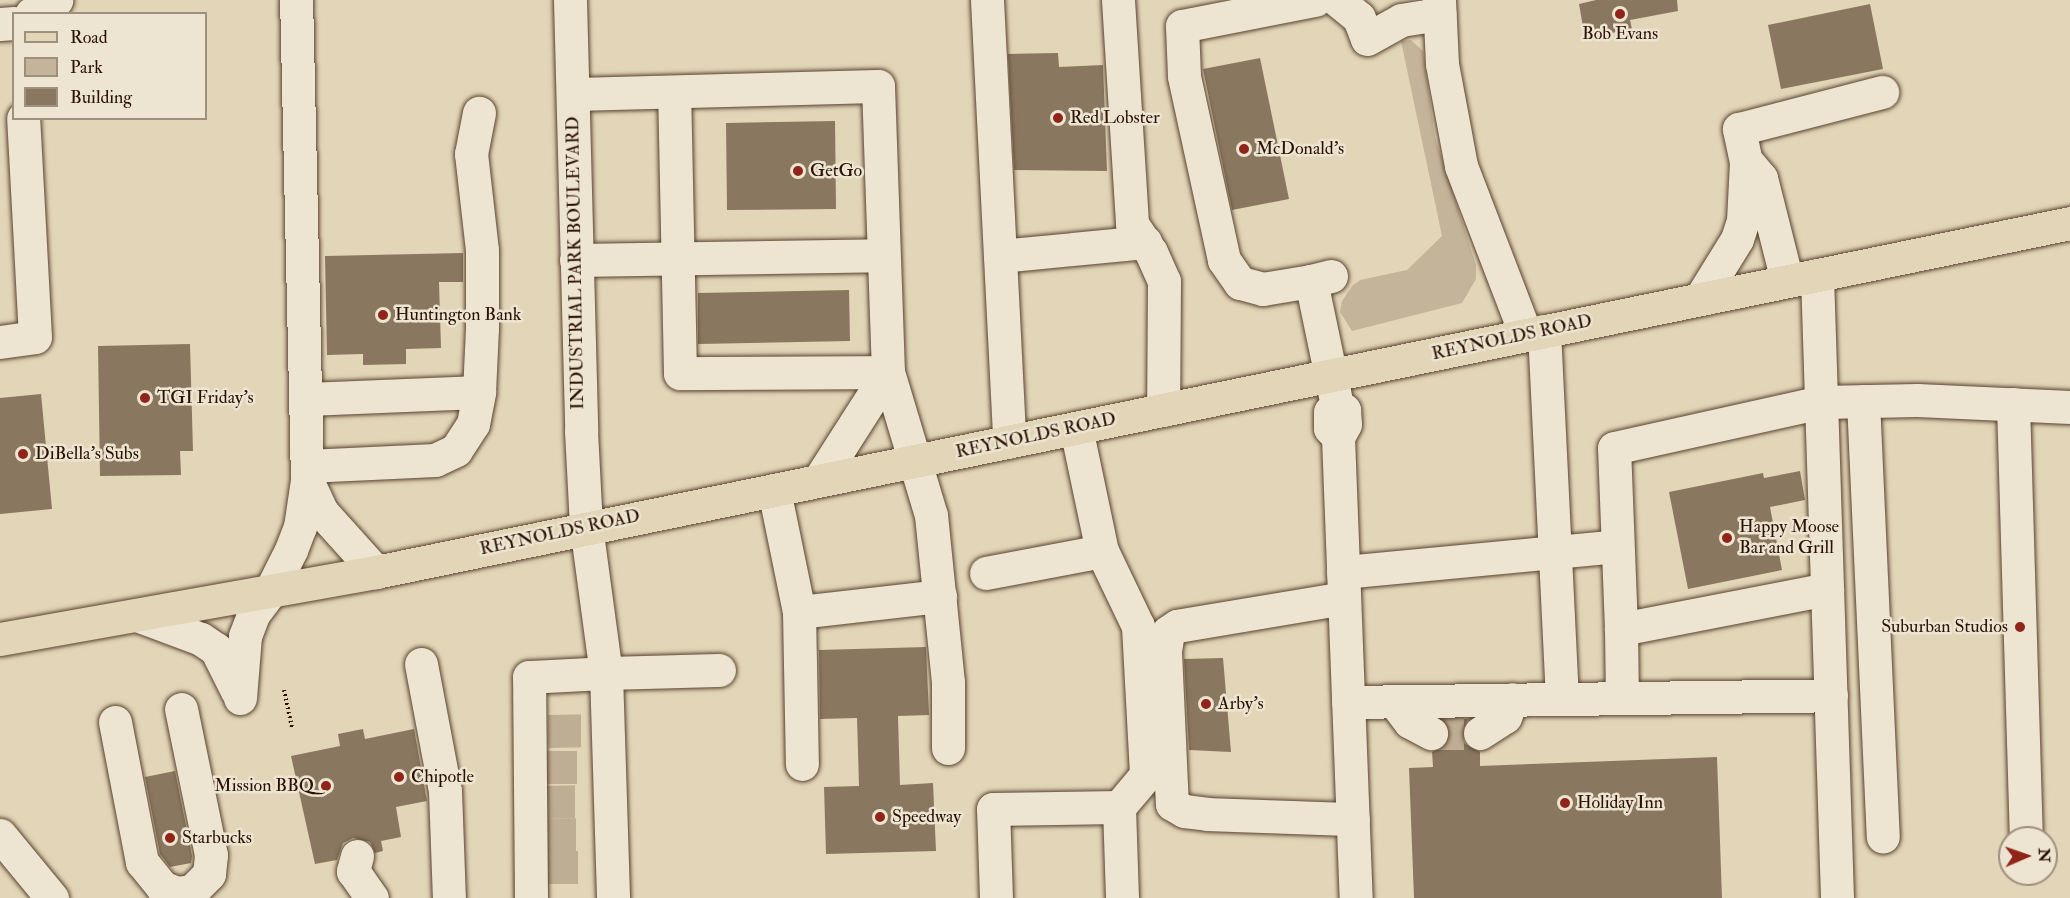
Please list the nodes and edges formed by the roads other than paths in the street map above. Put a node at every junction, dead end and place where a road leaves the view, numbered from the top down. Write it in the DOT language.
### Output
graph roads {
  1 [pos="56,0"];
  2 [pos="296,0"];
  3 [pos="570,0"];
  4 [pos="987,0"];
  5 [pos="1118,0"];
  6 [pos="1315,0"];
  7 [pos="1337,0"];
  8 [pos="1440,7"];
  9 [pos="35,12"];
  10 [pos="674,92"];
  11 [pos="1882,92"];
  12 [pos="573,94"];
  13 [pos="479,113"];
  14 [pos="23,120"];
  15 [pos="1746,162"];
  16 [pos="2070,223"];
  17 [pos="1145,242"];
  18 [pos="881,255"];
  19 [pos="1000,256"];
  20 [pos="678,258"];
  21 [pos="576,260"];
  22 [pos="1802,278"];
  23 [pos="1700,299"];
  24 [pos="1535,333"];
  25 [pos="0,342"];
  26 [pos="888,372"];
  27 [pos="479,392"];
  28 [pos="307,399"];
  29 [pos="1863,401"];
  30 [pos="1822,402"];
  31 [pos="2013,404"];
  32 [pos="1336,406"];
  33 [pos="2070,407"];
  34 [pos="1162,410"];
  35 [pos="1076,428"];
  36 [pos="1009,441"];
  37 [pos="913,461"];
  38 [pos="308,473"];
  39 [pos="819,480"];
  40 [pos="774,490"];
  41 [pos="586,526"];
  42 [pos="1617,546"];
  43 [pos="1102,550"];
  44 [pos="1557,550"];
  45 [pos="376,572"];
  46 [pos="986,573"];
  47 [pos="1344,585"];
  48 [pos="1827,589"];
  49 [pos="270,592"];
  50 [pos="940,596"];
  51 [pos="799,612"];
  52 [pos="137,615"];
  53 [pos="1621,629"];
  54 [pos="0,639"];
  55 [pos="421,664"];
  56 [pos="719,670"];
  57 [pos="606,673"];
  58 [pos="1830,694"];
  59 [pos="1622,698"];
  60 [pos="1512,699"];
  61 [pos="1562,699"];
  62 [pos="1394,701"];
  63 [pos="1348,702"];
  64 [pos="181,709"];
  65 [pos="115,722"];
  66 [pos="1431,733"];
  67 [pos="1480,733"];
  68 [pos="948,748"];
  69 [pos="802,764"];
  70 [pos="1119,807"];
  71 [pos="1353,819"];
  72 [pos="2026,826"];
  73 [pos="1883,837"];
  74 [pos="5,850"];
  75 [pos="357,855"];
  76 [pos="604,877"];
  77 [pos="536,878"];
  78 [pos="52,898"];
  79 [pos="372,898"];
  80 [pos="449,898"];
  81 [pos="996,898"];
  82 [pos="1122,898"];
  83 [pos="1356,898"];
  84 [pos="1837,898"];
  1 -- 9 [label="street"];
  2 -- 28 [label="street"];
  3 -- 12 [label="street, INDUSTRIAL PARK BOULEVARD"];
  4 -- 19 [label="street"];
  5 -- 17 [label="street"];
  6 -- 32 [label="street"];
  7 -- 8 [label="street"];
  8 -- 24 [label="street"];
  10 -- 12 [label="street"];
  10 -- 18 [label="street"];
  10 -- 20 [label="street"];
  11 -- 15 [label="street"];
  12 -- 21 [label="street, INDUSTRIAL PARK BOULEVARD"];
  13 -- 27 [label="street"];
  14 -- 25 [label="street"];
  15 -- 22 [label="street"];
  15 -- 23 [label="street"];
  16 -- 22 [label="main road, REYNOLDS ROAD"];
  17 -- 19 [label="street"];
  17 -- 34 [label="street"];
  18 -- 20 [label="street"];
  18 -- 26 [label="street"];
  19 -- 36 [label="street"];
  20 -- 21 [label="street"];
  20 -- 26 [label="street"];
  21 -- 41 [label="street, INDUSTRIAL PARK BOULEVARD"];
  22 -- 23 [label="main road, REYNOLDS ROAD"];
  22 -- 30 [label="street"];
  23 -- 24 [label="main road, REYNOLDS ROAD"];
  24 -- 32 [label="main road, REYNOLDS ROAD"];
  24 -- 44 [label="street"];
  26 -- 37 [label="street"];
  26 -- 39 [label="street"];
  27 -- 28 [label="street"];
  27 -- 38 [label="street"];
  28 -- 38 [label="street"];
  29 -- 30 [label="street"];
  29 -- 31 [label="street"];
  29 -- 73 [label="street"];
  30 -- 42 [label="street"];
  30 -- 48 [label="street"];
  31 -- 33 [label="street"];
  31 -- 72 [label="street"];
  32 -- 34 [label="main road, REYNOLDS ROAD"];
  32 -- 47 [label="street"];
  34 -- 35 [label="main road, REYNOLDS ROAD"];
  35 -- 36 [label="main road, REYNOLDS ROAD"];
  35 -- 43 [label="street"];
  36 -- 37 [label="main road, REYNOLDS ROAD"];
  37 -- 39 [label="main road, REYNOLDS ROAD"];
  37 -- 50 [label="street"];
  38 -- 45 [label="street"];
  38 -- 49 [label="street"];
  39 -- 40 [label="main road, REYNOLDS ROAD"];
  40 -- 41 [label="main road, REYNOLDS ROAD"];
  40 -- 51 [label="street"];
  41 -- 45 [label="main road, REYNOLDS ROAD"];
  41 -- 57 [label="street, INDUSTRIAL PARK BOULEVARD"];
  42 -- 44 [label="street"];
  42 -- 53 [label="street"];
  43 -- 46 [label="street"];
  43 -- 70 [label="street"];
  44 -- 47 [label="street"];
  44 -- 61 [label="street"];
  45 -- 49 [label="main road, REYNOLDS ROAD"];
  47 -- 63 [label="street"];
  47 -- 71 [label="street"];
  48 -- 53 [label="street"];
  48 -- 58 [label="street"];
  49 -- 52 [label="main road, REYNOLDS ROAD"];
  49 -- 52 [label="street"];
  50 -- 51 [label="street"];
  50 -- 68 [label="street"];
  51 -- 69 [label="street"];
  52 -- 54 [label="main road, REYNOLDS ROAD"];
  53 -- 59 [label="street"];
  55 -- 80 [label="street"];
  56 -- 57 [label="street"];
  57 -- 76 [label="street, INDUSTRIAL PARK BOULEVARD"];
  57 -- 77 [label="street"];
  58 -- 59 [label="street"];
  58 -- 84 [label="street"];
  59 -- 61 [label="street"];
  60 -- 61 [label="street"];
  60 -- 62 [label="street"];
  60 -- 67 [label="street"];
  62 -- 63 [label="street"];
  62 -- 66 [label="street"];
  63 -- 71 [label="street"];
  64 -- 65 [label="street"];
  70 -- 81 [label="street"];
  70 -- 82 [label="street"];
  71 -- 83 [label="street"];
  74 -- 78 [label="street"];
  75 -- 79 [label="street"];
}
